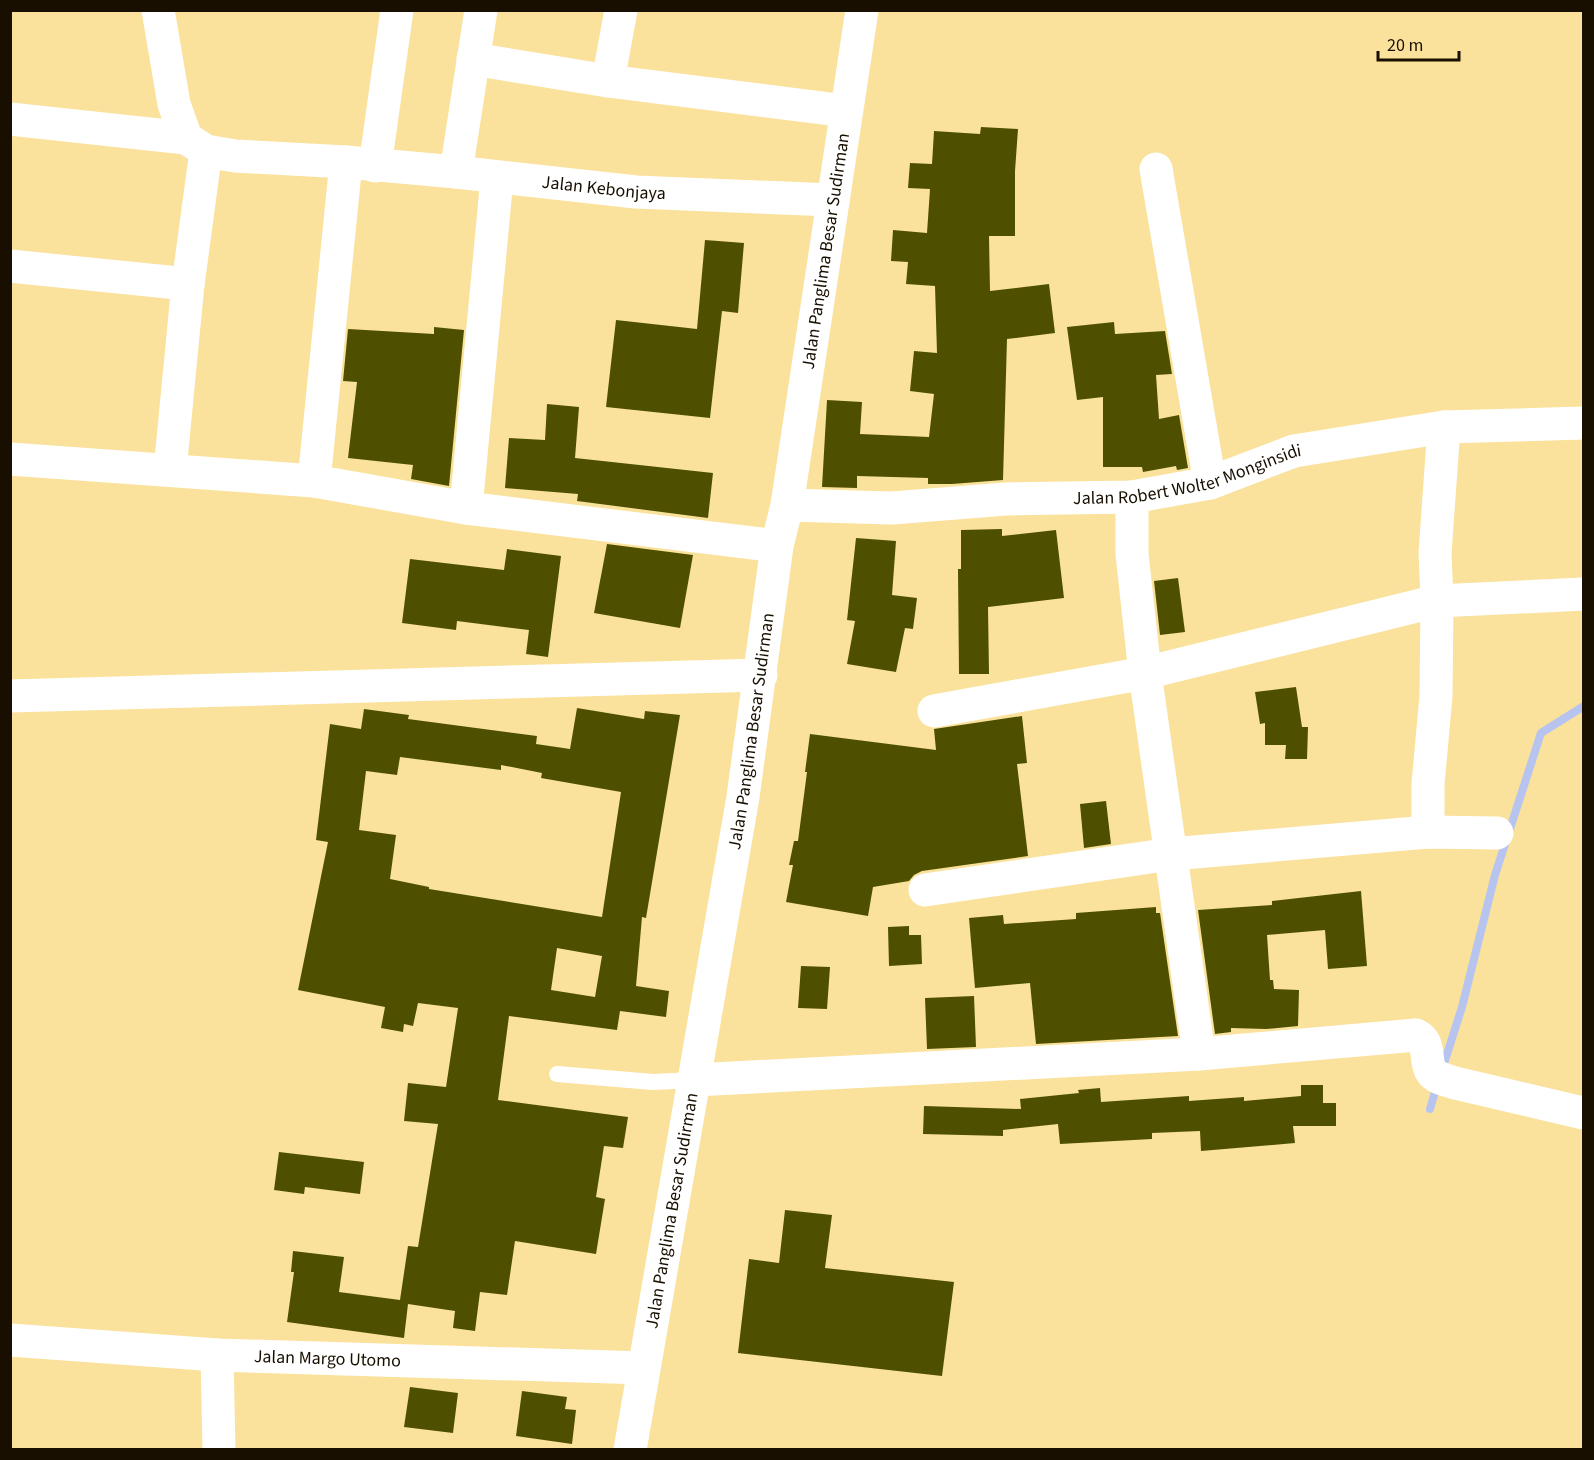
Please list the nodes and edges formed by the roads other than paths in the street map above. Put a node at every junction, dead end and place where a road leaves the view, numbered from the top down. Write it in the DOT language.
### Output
graph roads {
  1 [pos="158,10"];
  2 [pos="397,10"];
  3 [pos="481,10"];
  4 [pos="621,10"];
  5 [pos="862,10"];
  6 [pos="473,59"];
  7 [pos="608,81"];
  8 [pos="846,111"];
  9 [pos="10,119"];
  10 [pos="196,144"];
  11 [pos="360,164"];
  12 [pos="1156,169"];
  13 [pos="456,172"];
  14 [pos="497,178"];
  15 [pos="833,200"];
  16 [pos="10,266"];
  17 [pos="188,284"];
  18 [pos="1584,423"];
  19 [pos="1444,428"];
  20 [pos="10,459"];
  21 [pos="170,470"];
  22 [pos="314,482"];
  23 [pos="1210,483"];
  24 [pos="1132,497"];
  25 [pos="787,505"];
  26 [pos="466,508"];
  27 [pos="777,546"];
  28 [pos="1584,594"];
  29 [pos="1437,601"];
  30 [pos="1145,673"];
  31 [pos="761,675"];
  32 [pos="10,696"];
  33 [pos="934,711"];
  34 [pos="1428,832"];
  35 [pos="1497,833"];
  36 [pos="1171,854"];
  37 [pos="925,890"];
  38 [pos="1199,1054"];
  39 [pos="557,1074"];
  40 [pos="694,1080"];
  41 [pos="1584,1113"];
  42 [pos="10,1340"];
  43 [pos="217,1355"];
  44 [pos="644,1368"];
  45 [pos="219,1449"];
  46 [pos="630,1449"];
  1 -- 10 [label="street"];
  2 -- 11 [label="street"];
  3 -- 6 [label="street"];
  4 -- 7 [label="street"];
  5 -- 8 [label="street, Jalan Panglima Besar Sudirman"];
  6 -- 7 [label="street"];
  6 -- 13 [label="street"];
  7 -- 8 [label="street"];
  8 -- 15 [label="street, Jalan Panglima Besar Sudirman"];
  9 -- 10 [label="street, Jalan Kebonjaya"];
  10 -- 11 [label="street, Jalan Kebonjaya"];
  10 -- 17 [label="street"];
  11 -- 13 [label="street, Jalan Kebonjaya"];
  11 -- 22 [label="street"];
  12 -- 23 [label="street"];
  13 -- 14 [label="street, Jalan Kebonjaya"];
  14 -- 15 [label="street, Jalan Kebonjaya"];
  14 -- 26 [label="street"];
  15 -- 25 [label="street, Jalan Panglima Besar Sudirman"];
  16 -- 17 [label="street"];
  17 -- 21 [label="street"];
  18 -- 19 [label="street, Jalan Robert Wolter Monginsidi"];
  19 -- 23 [label="street, Jalan Robert Wolter Monginsidi"];
  19 -- 29 [label="street"];
  20 -- 21 [label="street"];
  21 -- 22 [label="street"];
  22 -- 26 [label="street"];
  23 -- 24 [label="street, Jalan Robert Wolter Monginsidi"];
  24 -- 25 [label="street, Jalan Robert Wolter Monginsidi"];
  24 -- 30 [label="street"];
  25 -- 27 [label="street, Jalan Panglima Besar Sudirman"];
  26 -- 27 [label="street"];
  27 -- 31 [label="street, Jalan Panglima Besar Sudirman"];
  28 -- 29 [label="street"];
  29 -- 30 [label="street"];
  29 -- 34 [label="street"];
  30 -- 33 [label="street"];
  30 -- 36 [label="street"];
  31 -- 32 [label="street"];
  31 -- 40 [label="street, Jalan Panglima Besar Sudirman"];
  34 -- 35 [label="street"];
  34 -- 36 [label="street"];
  36 -- 37 [label="street"];
  36 -- 38 [label="street"];
  38 -- 40 [label="street"];
  38 -- 41 [label="street"];
  39 -- 40 [label="lane"];
  40 -- 44 [label="street, Jalan Panglima Besar Sudirman"];
  42 -- 43 [label="street, Jalan Margo Utomo"];
  43 -- 44 [label="street, Jalan Margo Utomo"];
  43 -- 45 [label="street"];
  44 -- 46 [label="street, Jalan Panglima Besar Sudirman"];
}
